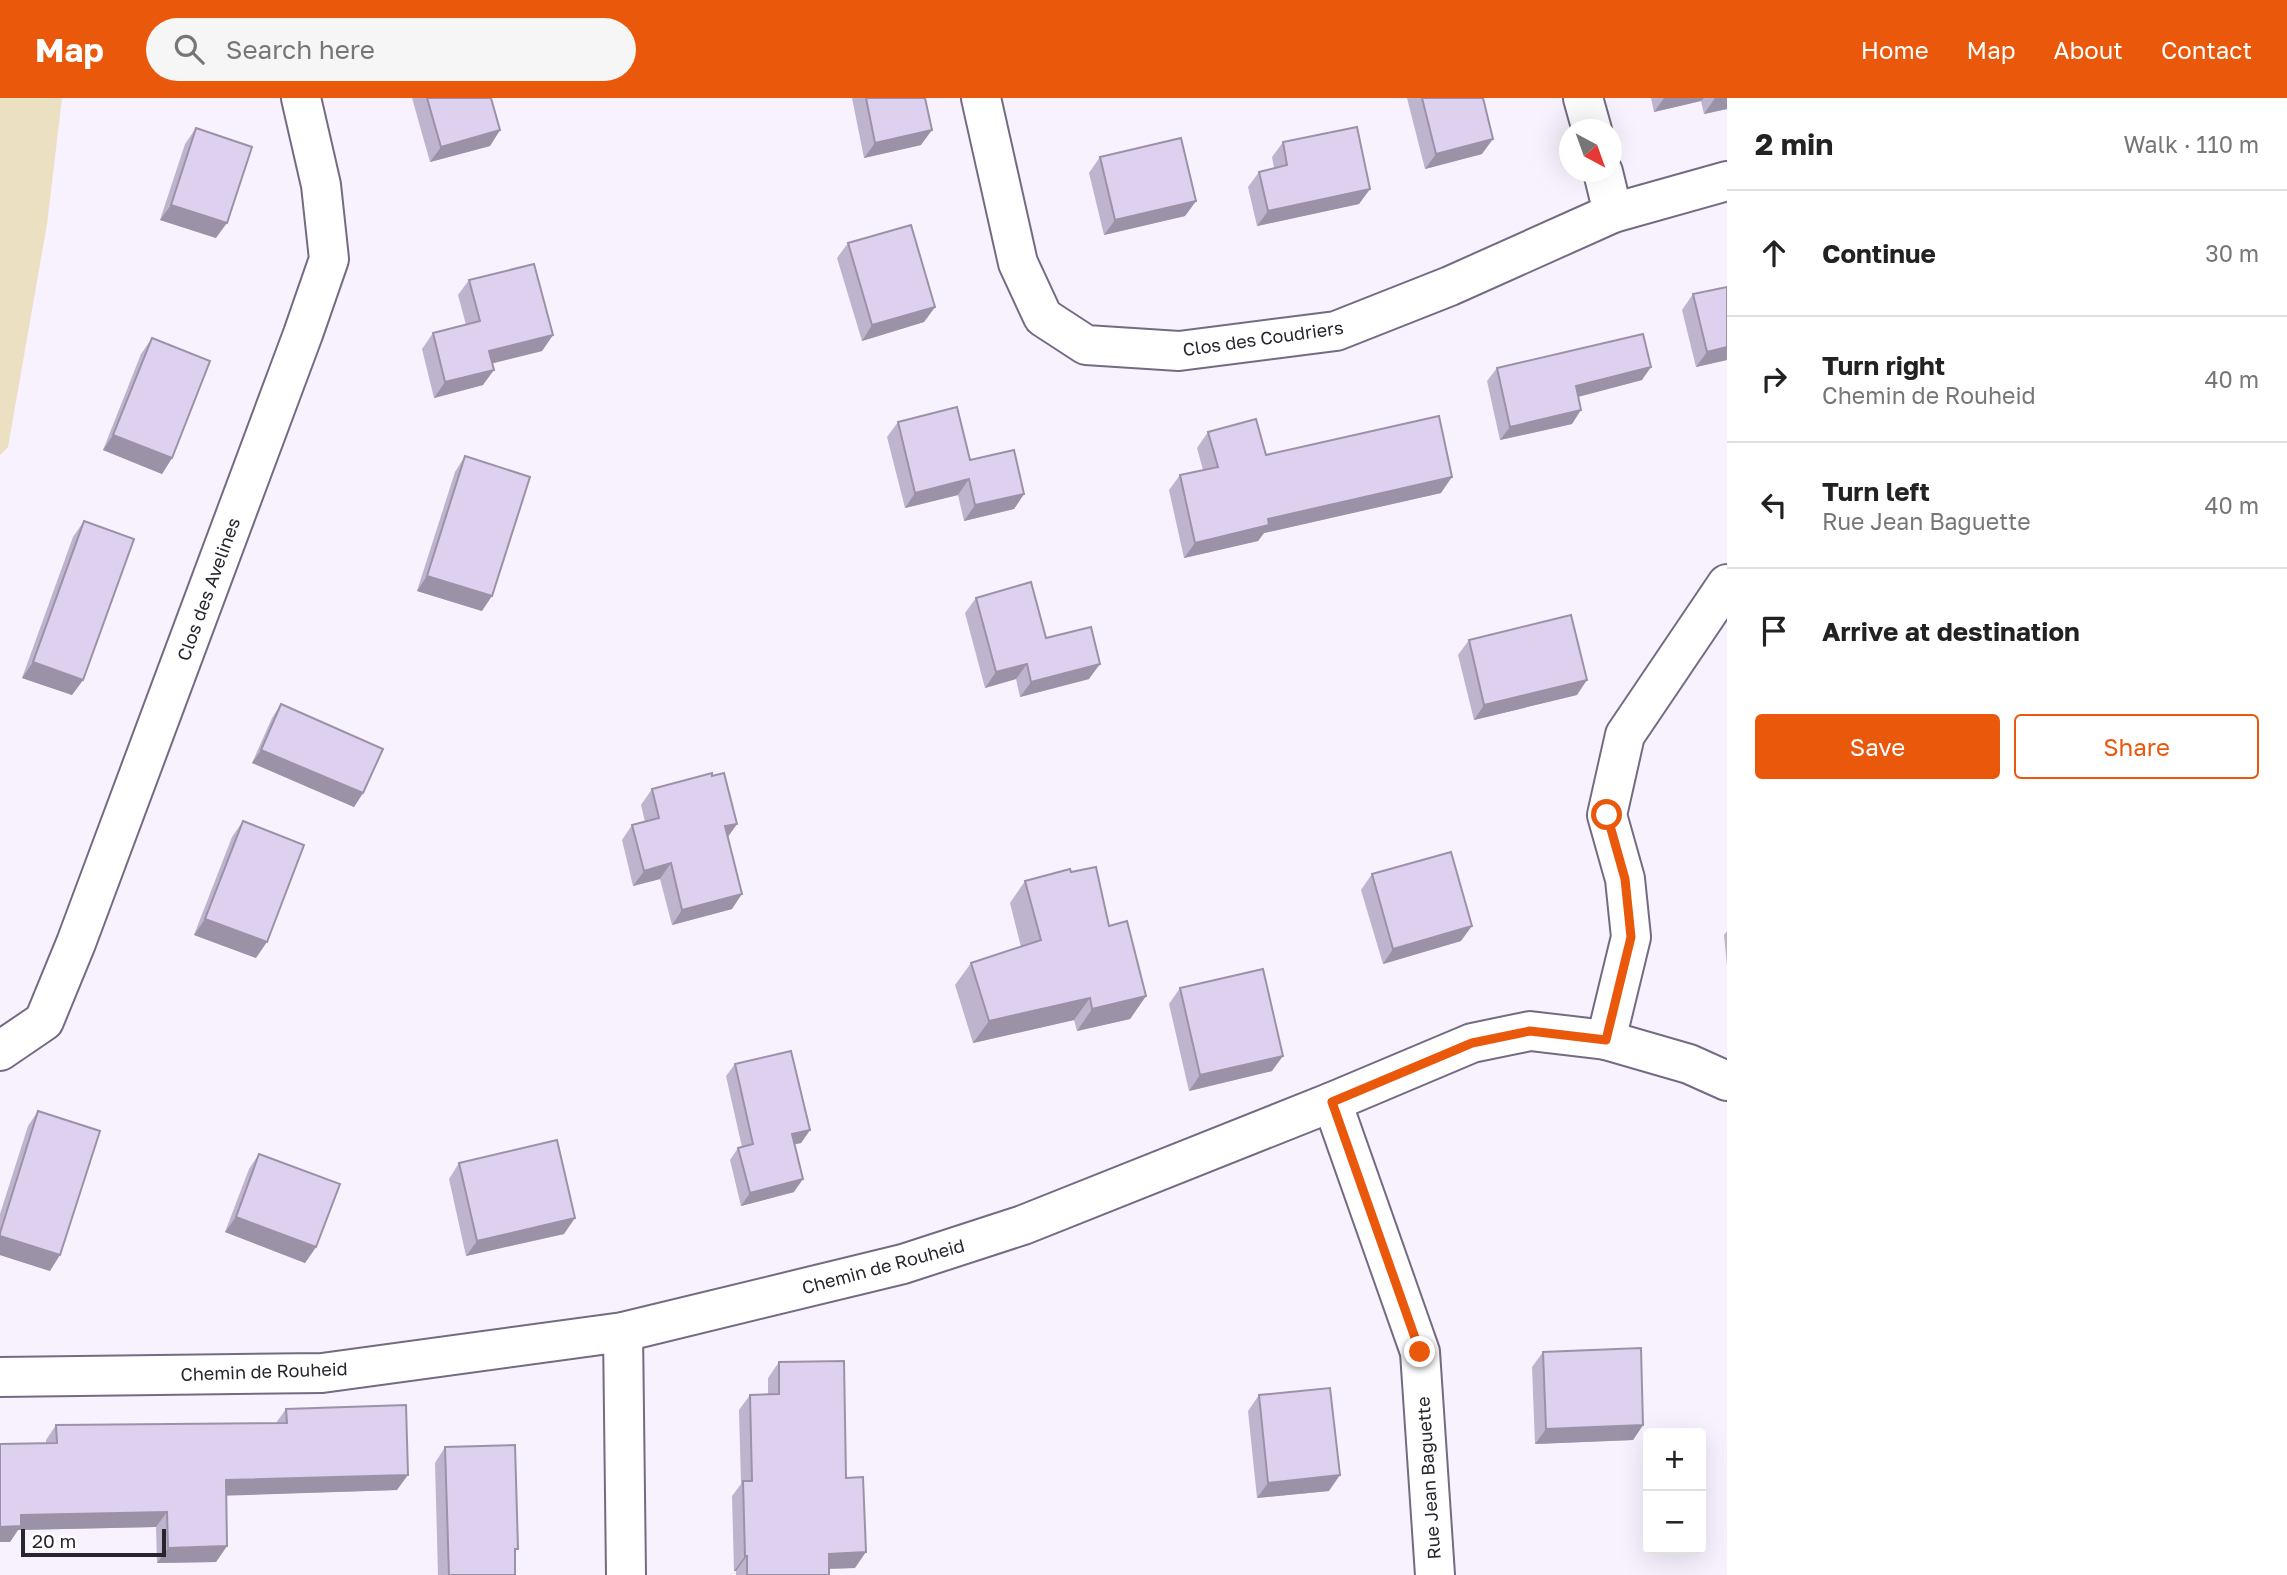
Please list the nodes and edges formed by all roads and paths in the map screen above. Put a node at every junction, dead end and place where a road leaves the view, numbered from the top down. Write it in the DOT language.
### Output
graph roads {
  1 [pos="300,98"];
  2 [pos="981,98"];
  3 [pos="1583,98"];
  4 [pos="1589,119"];
  5 [pos="1727,181"];
  6 [pos="1605,182"];
  7 [pos="1613,213"];
  8 [pos="1727,584"];
  9 [pos="1606,1040"];
  10 [pos="0,1051"];
  11 [pos="1727,1081"];
  12 [pos="1332,1102"];
  13 [pos="623,1332"];
  14 [pos="0,1377"];
  15 [pos="626,1575"];
  16 [pos="1435,1575"];
  1 -- 10 [label="street, Clos des Avelines"];
  2 -- 7 [label="street, Clos des Coudriers"];
  3 -- 4 [label="street"];
  5 -- 7 [label="street, Clos des Coudriers"];
  6 -- 7 [label="street"];
  8 -- 9 [label="street"];
  9 -- 11 [label="street, Chemin de Rouheid"];
  9 -- 12 [label="street, Chemin de Rouheid"];
  12 -- 13 [label="street, Chemin de Rouheid"];
  12 -- 16 [label="street, Rue Jean Baguette"];
  13 -- 14 [label="street, Chemin de Rouheid"];
  13 -- 15 [label="street"];
}
